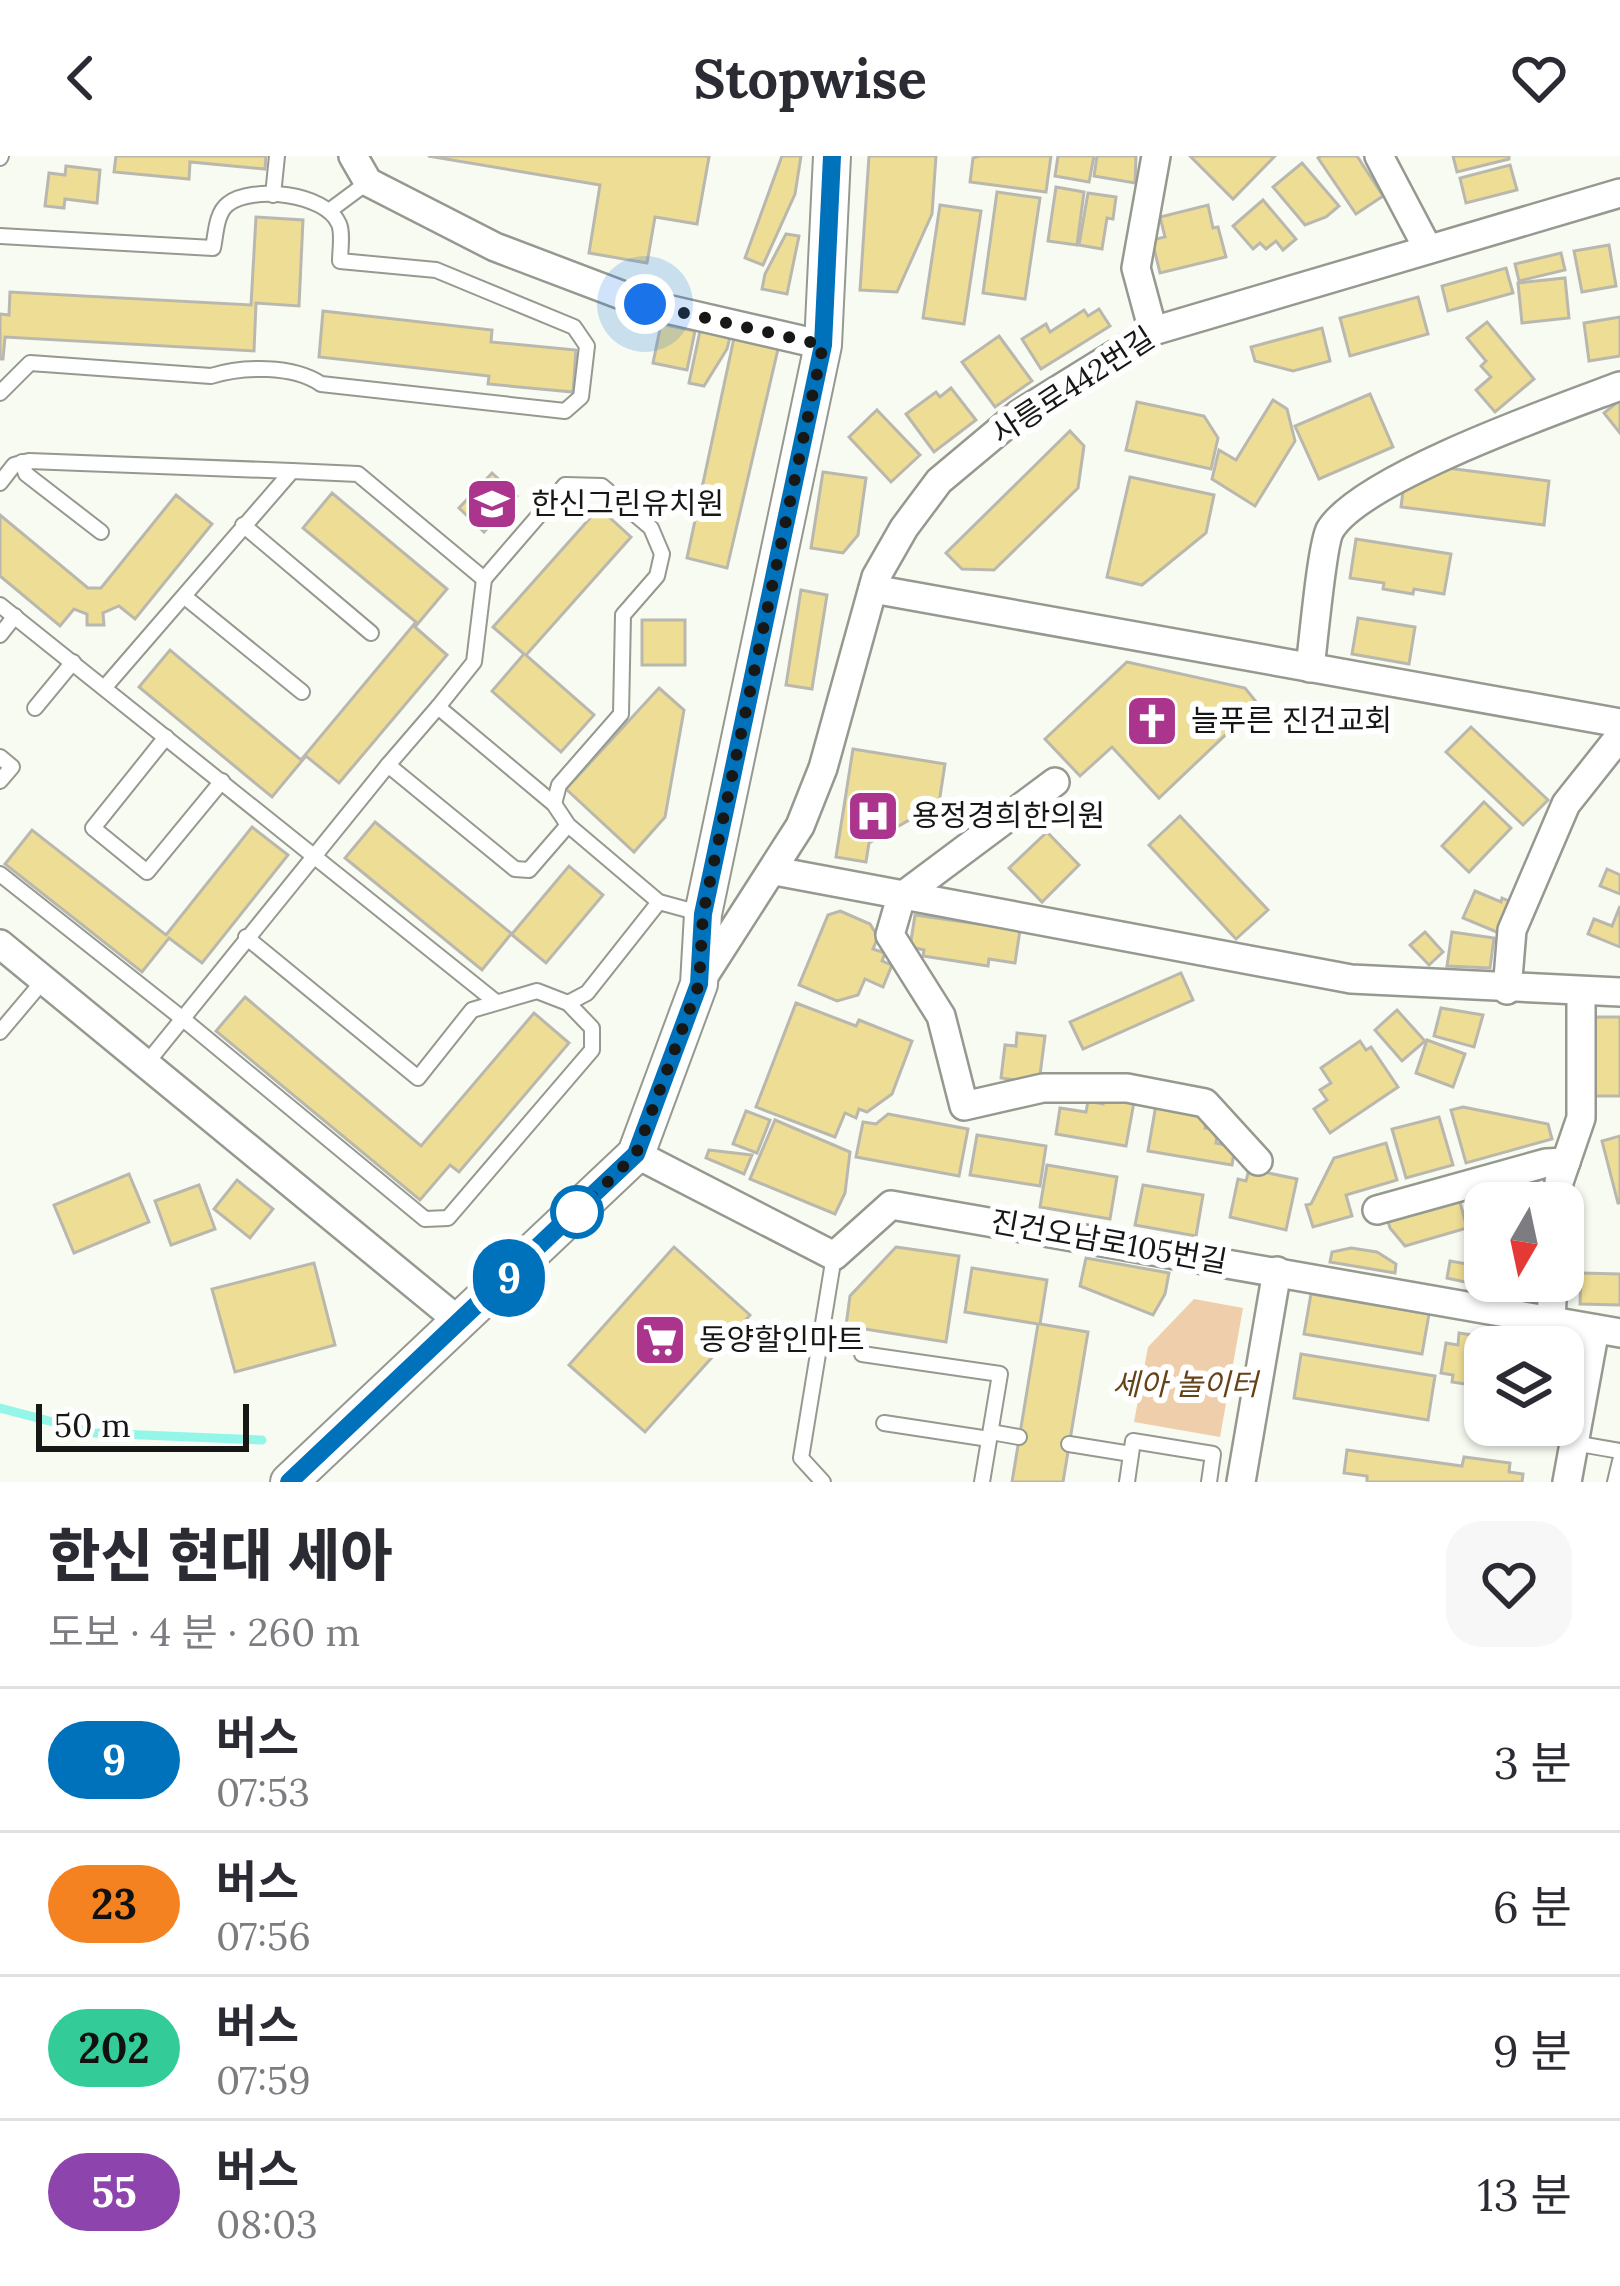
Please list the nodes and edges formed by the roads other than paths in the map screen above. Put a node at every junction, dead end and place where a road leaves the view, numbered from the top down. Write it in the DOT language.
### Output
graph roads {
  1 [pos="278,156"];
  2 [pos="353,156"];
  3 [pos="832,156"];
  4 [pos="1156,156"];
  5 [pos="1379,156"];
  6 [pos="368,182"];
  7 [pos="1620,193"];
  8 [pos="273,195"];
  9 [pos="329,211"];
  10 [pos="0,236"];
  11 [pos="1428,249"];
  12 [pos="1153,331"];
  13 [pos="823,345"];
  14 [pos="1620,386"];
  15 [pos="0,393"];
  16 [pos="22,462"];
  17 [pos="292,471"];
  18 [pos="0,483"];
  19 [pos="243,525"];
  20 [pos="100,532"];
  21 [pos="484,579"];
  22 [pos="873,590"];
  23 [pos="185,597"];
  24 [pos="0,604"];
  25 [pos="15,616"];
  26 [pos="371,633"];
  27 [pos="0,635"];
  28 [pos="73,662"];
  29 [pos="1310,668"];
  30 [pos="105,687"];
  31 [pos="302,692"];
  32 [pos="438,707"];
  33 [pos="35,708"];
  34 [pos="1620,723"];
  35 [pos="1620,736"];
  36 [pos="166,737"];
  37 [pos="0,757"];
  38 [pos="388,765"];
  39 [pos="0,781"];
  40 [pos="222,781"];
  41 [pos="1055,782"];
  42 [pos="554,803"];
  43 [pos="568,825"];
  44 [pos="316,854"];
  45 [pos="775,871"];
  46 [pos="0,874"];
  47 [pos="901,897"];
  48 [pos="659,902"];
  49 [pos="703,914"];
  50 [pos="246,937"];
  51 [pos="0,944"];
  52 [pos="43,981"];
  53 [pos="699,984"];
  54 [pos="1507,990"];
  55 [pos="1581,991"];
  56 [pos="1620,992"];
  57 [pos="496,1001"];
  58 [pos="568,1003"];
  59 [pos="183,1019"];
  60 [pos="0,1032"];
  61 [pos="145,1066"];
  62 [pos="636,1154"];
  63 [pos="1258,1160"];
  64 [pos="1566,1162"];
  65 [pos="1562,1182"];
  66 [pos="1377,1210"];
  67 [pos="834,1256"];
  68 [pos="1277,1271"];
  69 [pos="1552,1302"];
  70 [pos="1551,1320"];
  71 [pos="461,1323"];
  72 [pos="1607,1331"];
  73 [pos="862,1354"];
  74 [pos="1584,1409"];
  75 [pos="884,1423"];
  76 [pos="990,1436"];
  77 [pos="1019,1436"];
  78 [pos="1069,1444"];
  79 [pos="1584,1445"];
  80 [pos="1573,1446"];
  81 [pos="1620,1451"];
  82 [pos="1131,1454"];
  83 [pos="1620,1461"];
  84 [pos="289,1482"];
  85 [pos="823,1482"];
  86 [pos="982,1482"];
  87 [pos="1127,1482"];
  88 [pos="1209,1482"];
  89 [pos="1241,1482"];
  90 [pos="1567,1482"];
  91 [pos="1615,1482"];
  1 -- 8 [label="lane"];
  2 -- 6 [label="street"];
  3 -- 13 [label="street"];
  4 -- 12 [label="street"];
  5 -- 11 [label="street"];
  6 -- 9 [label="lane"];
  6 -- 13 [label="street"];
  7 -- 11 [label="street, 사릉로442번길"];
  8 -- 9 [label="lane"];
  8 -- 10 [label="lane"];
  9 -- 15 [label="lane"];
  11 -- 12 [label="street, 사릉로442번길"];
  12 -- 22 [label="street, 사릉로442번길"];
  13 -- 49 [label="street"];
  14 -- 29 [label="street"];
  16 -- 17 [label="lane"];
  16 -- 18 [label="lane"];
  16 -- 20 [label="lane"];
  17 -- 19 [label="lane"];
  17 -- 21 [label="lane"];
  19 -- 23 [label="lane"];
  19 -- 26 [label="lane"];
  21 -- 32 [label="lane"];
  21 -- 42 [label="lane"];
  22 -- 29 [label="street"];
  22 -- 45 [label="street, 사릉로442번길"];
  23 -- 30 [label="lane"];
  23 -- 31 [label="lane"];
  24 -- 25 [label="lane"];
  25 -- 27 [label="lane"];
  25 -- 28 [label="lane"];
  28 -- 30 [label="lane"];
  28 -- 33 [label="lane"];
  29 -- 34 [label="street"];
  30 -- 36 [label="lane"];
  32 -- 38 [label="lane"];
  32 -- 42 [label="lane"];
  35 -- 54 [label="street"];
  36 -- 40 [label="lane"];
  36 -- 40 [label="lane"];
  37 -- 39 [label="lane"];
  38 -- 43 [label="lane"];
  38 -- 44 [label="lane"];
  40 -- 44 [label="lane"];
  41 -- 47 [label="street"];
  42 -- 43 [label="lane"];
  43 -- 48 [label="lane"];
  44 -- 50 [label="lane"];
  44 -- 57 [label="lane"];
  45 -- 47 [label="street"];
  45 -- 53 [label="street, 사릉로442번길"];
  46 -- 59 [label="lane"];
  47 -- 54 [label="street"];
  47 -- 63 [label="street"];
  48 -- 49 [label="lane"];
  48 -- 58 [label="lane"];
  49 -- 53 [label="street"];
  50 -- 57 [label="lane"];
  50 -- 59 [label="lane"];
  51 -- 52 [label="street"];
  52 -- 60 [label="lane"];
  52 -- 61 [label="street"];
  53 -- 62 [label="street"];
  54 -- 55 [label="street"];
  55 -- 56 [label="street"];
  55 -- 64 [label="street"];
  57 -- 58 [label="lane"];
  58 -- 59 [label="lane"];
  59 -- 61 [label="lane"];
  61 -- 71 [label="street"];
  62 -- 67 [label="street"];
  62 -- 71 [label="street"];
  64 -- 65 [label="street"];
  64 -- 66 [label="street"];
  67 -- 68 [label="street, 진건오남로105번길"];
  67 -- 85 [label="lane"];
  68 -- 70 [label="street, 진건오남로105번길"];
  68 -- 89 [label="street"];
  69 -- 70 [label="street"];
  70 -- 72 [label="street, 진건오남로105번길"];
  71 -- 84 [label="street"];
  72 -- 74 [label="street"];
  73 -- 76 [label="lane"];
  75 -- 76 [label="lane"];
  76 -- 77 [label="lane"];
  76 -- 86 [label="lane"];
  78 -- 82 [label="lane"];
  79 -- 81 [label="lane"];
  80 -- 90 [label="street"];
  82 -- 87 [label="lane"];
  82 -- 88 [label="lane"];
  83 -- 91 [label="lane"];
}
